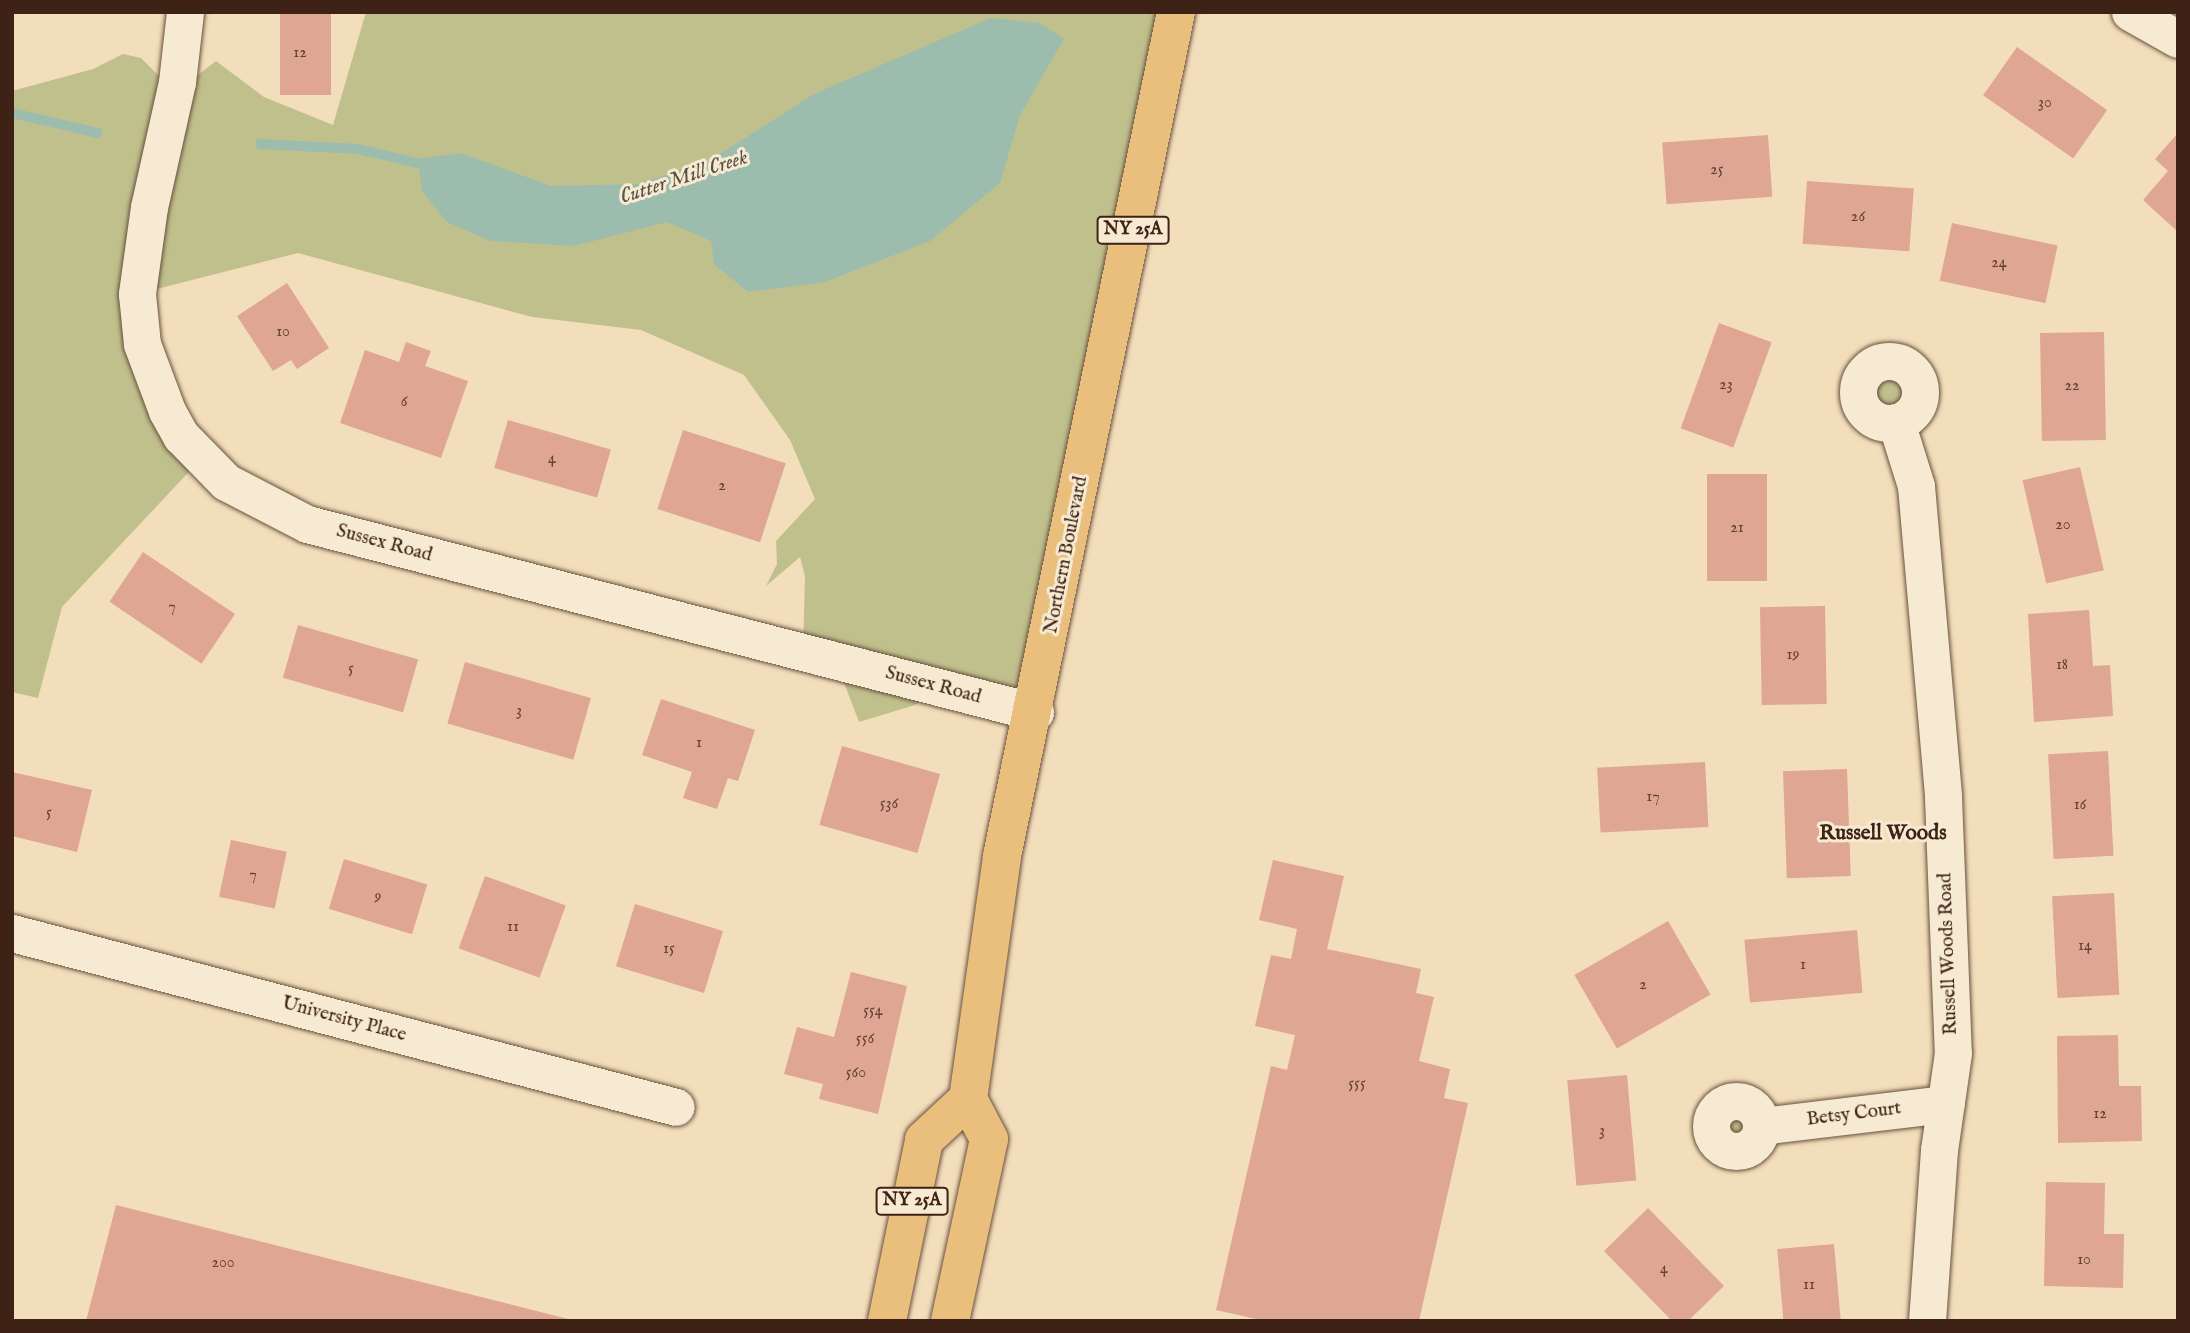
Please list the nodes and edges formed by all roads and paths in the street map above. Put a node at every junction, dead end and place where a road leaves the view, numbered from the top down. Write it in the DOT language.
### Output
graph roads {
  1 [pos="184,12"];
  2 [pos="1176,12"];
  3 [pos="2130,12"];
  4 [pos="2178,39"];
  5 [pos="1896,422"];
  6 [pos="1035,712"];
  7 [pos="12,933"];
  8 [pos="968,1099"];
  9 [pos="1946,1104"];
  10 [pos="676,1107"];
  11 [pos="1761,1126"];
  12 [pos="887,1321"];
  13 [pos="950,1321"];
  14 [pos="1927,1321"];
  1 -- 6 [label="street, Sussex Road"];
  2 -- 6 [label="main road, Northern Boulevard / NY 25A"];
  3 -- 4 [label="street"];
  5 -- 9 [label="street, Russell Woods Road"];
  6 -- 8 [label="main road, Northern Boulevard / NY 25A"];
  7 -- 10 [label="street, University Place"];
  8 -- 12 [label="main road, NY 25A"];
  8 -- 13 [label="main road, NY 25A"];
  9 -- 11 [label="street, Betsy Court"];
  9 -- 14 [label="street, Russell Woods Road"];
}
